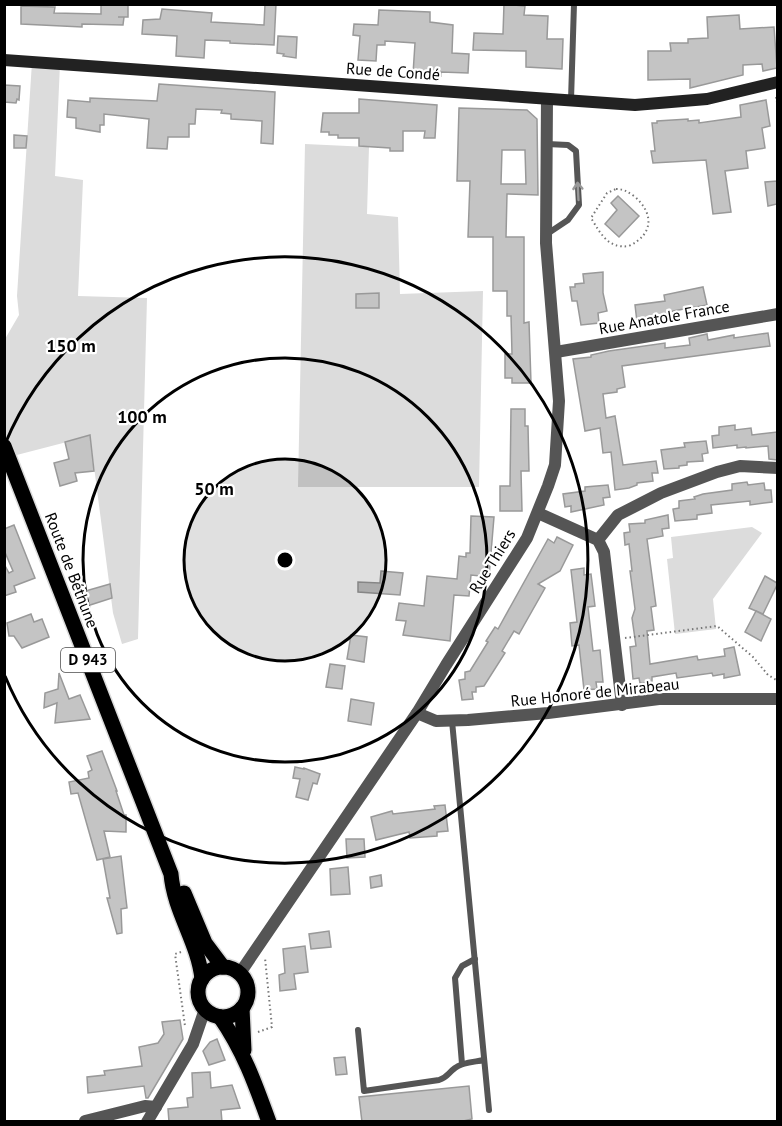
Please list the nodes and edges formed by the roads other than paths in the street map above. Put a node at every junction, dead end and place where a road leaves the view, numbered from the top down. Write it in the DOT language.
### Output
graph roads {
  1 [pos="574,4"];
  2 [pos="4,60"];
  3 [pos="777,82"];
  4 [pos="547,99"];
  5 [pos="572,100"];
  6 [pos="547,144"];
  7 [pos="546,234"];
  8 [pos="777,314"];
  9 [pos="556,352"];
  10 [pos="4,446"];
  11 [pos="777,468"];
  12 [pos="538,513"];
  13 [pos="598,540"];
  14 [pos="777,699"];
  15 [pos="621,705"];
  16 [pos="417,713"];
  17 [pos="452,721"];
  18 [pos="171,874"];
  19 [pos="474,959"];
  20 [pos="223,967"];
  21 [pos="240,973"];
  22 [pos="201,979"];
  23 [pos="242,1008"];
  24 [pos="205,1009"];
  25 [pos="220,1017"];
  26 [pos="358,1030"];
  27 [pos="245,1059"];
  28 [pos="484,1060"];
  29 [pos="462,1064"];
  30 [pos="156,1107"];
  31 [pos="489,1110"];
  32 [pos="85,1121"];
  33 [pos="147,1122"];
  34 [pos="269,1122"];
  1 -- 5 [label="lane"];
  2 -- 4 [label="main road, Rue de Condé"];
  3 -- 5 [label="main road, Rue de Condé"];
  4 -- 5 [label="main road, Rue de Condé"];
  4 -- 6 [label="street, Rue Thiers"];
  6 -- 7 [label="street, Rue Thiers"];
  7 -- 6 [label="lane, one-way"];
  7 -- 9 [label="street, Rue Thiers"];
  8 -- 9 [label="street, Rue Anatole France"];
  9 -- 12 [label="street, Rue Thiers"];
  10 -- 18 [label="main road, Route de Béthune / D 943"];
  11 -- 13 [label="street"];
  12 -- 13 [label="street"];
  12 -- 16 [label="street, Rue Thiers"];
  13 -- 15 [label="street"];
  14 -- 15 [label="street, Rue Honoré de Mirabeau"];
  15 -- 17 [label="street, Rue Honoré de Mirabeau"];
  16 -- 17 [label="street, Rue Honoré de Mirabeau"];
  16 -- 21 [label="street, Rue Thiers"];
  17 -- 19 [label="lane"];
  18 -- 20 [label="main road, Route de Béthune / D 943"];
  18 -- 22 [label="main road, Route de Béthune / D 943"];
  19 -- 28 [label="lane"];
  19 -- 29 [label="lane"];
  20 -- 21 [label="main road"];
  20 -- 22 [label="main road"];
  21 -- 23 [label="main road"];
  22 -- 24 [label="main road"];
  23 -- 25 [label="main road"];
  23 -- 27 [label="main road"];
  24 -- 25 [label="main road"];
  24 -- 30 [label="street"];
  25 -- 27 [label="main road"];
  26 -- 29 [label="lane"];
  27 -- 34 [label="main road"];
  28 -- 29 [label="lane"];
  28 -- 31 [label="lane"];
  30 -- 32 [label="street"];
  30 -- 33 [label="street"];
}
